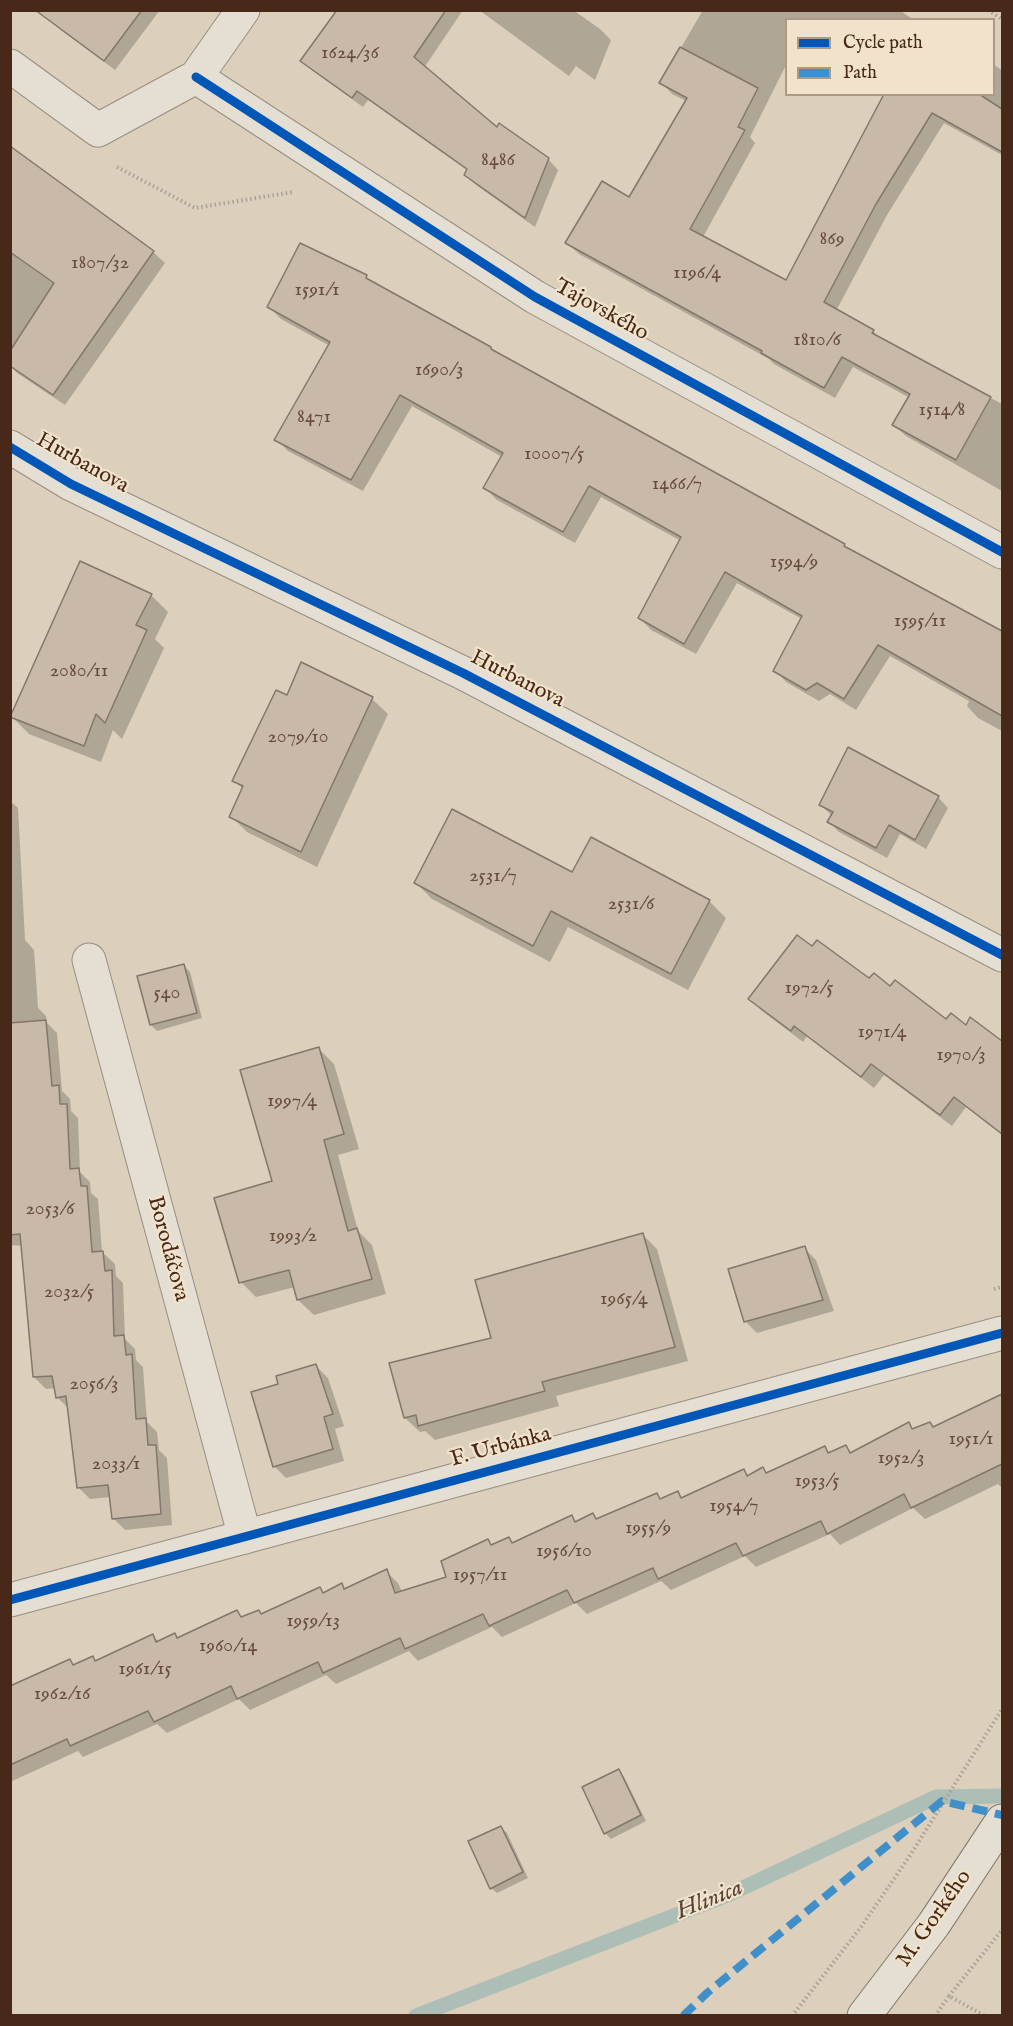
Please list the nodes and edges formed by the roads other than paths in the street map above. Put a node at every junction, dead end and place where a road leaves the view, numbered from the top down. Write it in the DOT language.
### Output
graph roads {
  1 [pos="243,10"];
  2 [pos="10,66"];
  3 [pos="196,77"];
  4 [pos="10,447"];
  5 [pos="1002,552"];
  6 [pos="1002,955"];
  7 [pos="89,960"];
  8 [pos="1002,1333"];
  9 [pos="245,1537"];
  10 [pos="10,1600"];
  11 [pos="1002,1821"];
  12 [pos="864,2016"];
  1 -- 3 [label="street"];
  2 -- 3 [label="street"];
  3 -- 5 [label="street, Tajovského"];
  4 -- 6 [label="street, Hurbanova"];
  7 -- 9 [label="street, Borodáčova"];
  8 -- 9 [label="street, F. Urbánka"];
  9 -- 10 [label="street, F. Urbánka"];
  11 -- 12 [label="street, M. Gorkého"];
}
